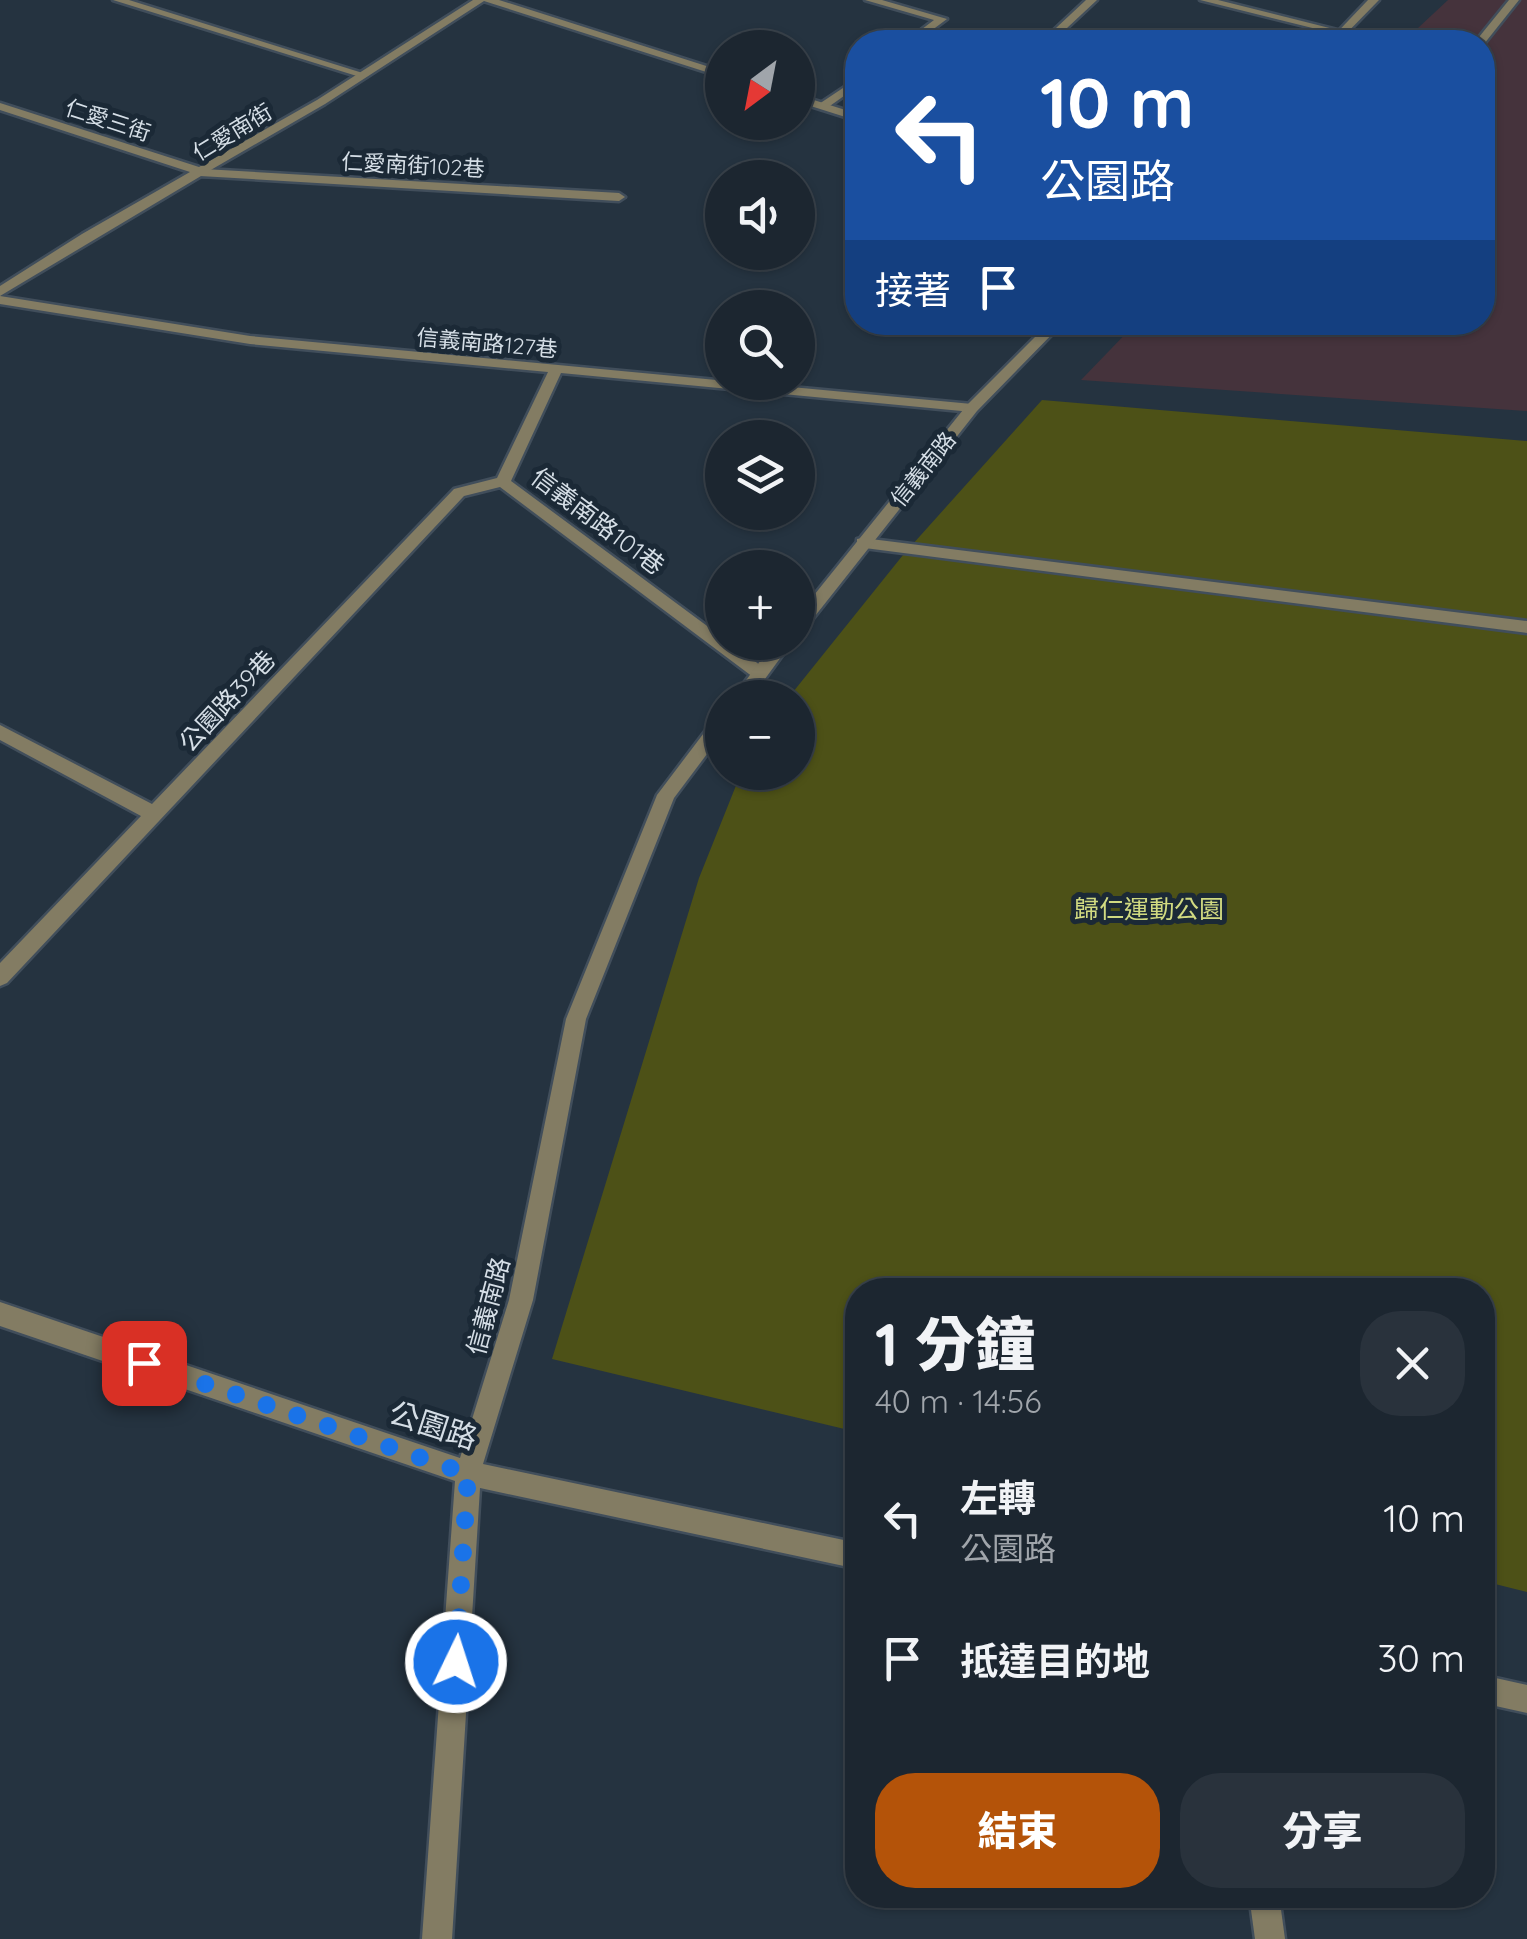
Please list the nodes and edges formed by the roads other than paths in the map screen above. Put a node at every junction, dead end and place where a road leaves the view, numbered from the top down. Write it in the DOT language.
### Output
graph roads {
  1 [pos="118,0"];
  2 [pos="480,0"];
  3 [pos="489,0"];
  4 [pos="870,0"];
  5 [pos="1092,0"];
  6 [pos="1206,0"];
  7 [pos="1374,0"];
  8 [pos="1514,0"];
  9 [pos="927,30"];
  10 [pos="1059,30"];
  11 [pos="1340,30"];
  12 [pos="1345,30"];
  13 [pos="1490,30"];
  14 [pos="705,69"];
  15 [pos="364,75"];
  16 [pos="845,90"];
  17 [pos="815,103"];
  18 [pos="0,106"];
  19 [pos="823,106"];
  20 [pos="845,114"];
  21 [pos="204,172"];
  22 [pos="619,198"];
  23 [pos="0,292"];
  24 [pos="0,300"];
  25 [pos="1045,335"];
  26 [pos="556,369"];
  27 [pos="972,408"];
  28 [pos="503,482"];
  29 [pos="864,543"];
  30 [pos="815,605"];
  31 [pos="1527,626"];
  32 [pos="769,660"];
  33 [pos="759,673"];
  34 [pos="754,680"];
  35 [pos="0,732"];
  36 [pos="705,744"];
  37 [pos="157,813"];
  38 [pos="0,977"];
  39 [pos="0,1314"];
  40 [pos="468,1474"];
  41 [pos="845,1553"];
  42 [pos="1495,1692"];
  43 [pos="1527,1698"];
  44 [pos="1266,1908"];
  45 [pos="435,1935"];
  46 [pos="1270,1939"];
  1 -- 15 [label="street"];
  2 -- 15 [label="street, 仁愛南街"];
  3 -- 14 [label="street"];
  4 -- 9 [label="street"];
  5 -- 10 [label="street"];
  6 -- 11 [label="street"];
  7 -- 12 [label="street"];
  8 -- 13 [label="street"];
  15 -- 21 [label="street, 仁愛南街"];
  16 -- 19 [label="street"];
  17 -- 19 [label="street"];
  18 -- 21 [label="street, 仁愛三街"];
  19 -- 20 [label="street"];
  21 -- 22 [label="street, 仁愛南街102巷"];
  21 -- 23 [label="street, 仁愛南街"];
  24 -- 26 [label="street, 信義南路127巷"];
  25 -- 27 [label="street, 信義南路"];
  26 -- 27 [label="street, 信義南路127巷"];
  26 -- 28 [label="street"];
  27 -- 29 [label="street, 信義南路"];
  28 -- 33 [label="street, 信義南路101巷"];
  28 -- 37 [label="street, 公園路39巷"];
  29 -- 30 [label="street, 信義南路"];
  29 -- 31 [label="street"];
  32 -- 33 [label="street"];
  33 -- 34 [label="street"];
  35 -- 37 [label="street"];
  36 -- 40 [label="street, 信義南路"];
  37 -- 38 [label="street, 公園路39巷"];
  39 -- 40 [label="street, 公園路"];
  40 -- 41 [label="street, 公園路"];
  40 -- 45 [label="street, 信義南路"];
  42 -- 43 [label="street"];
  44 -- 46 [label="street"];
}
